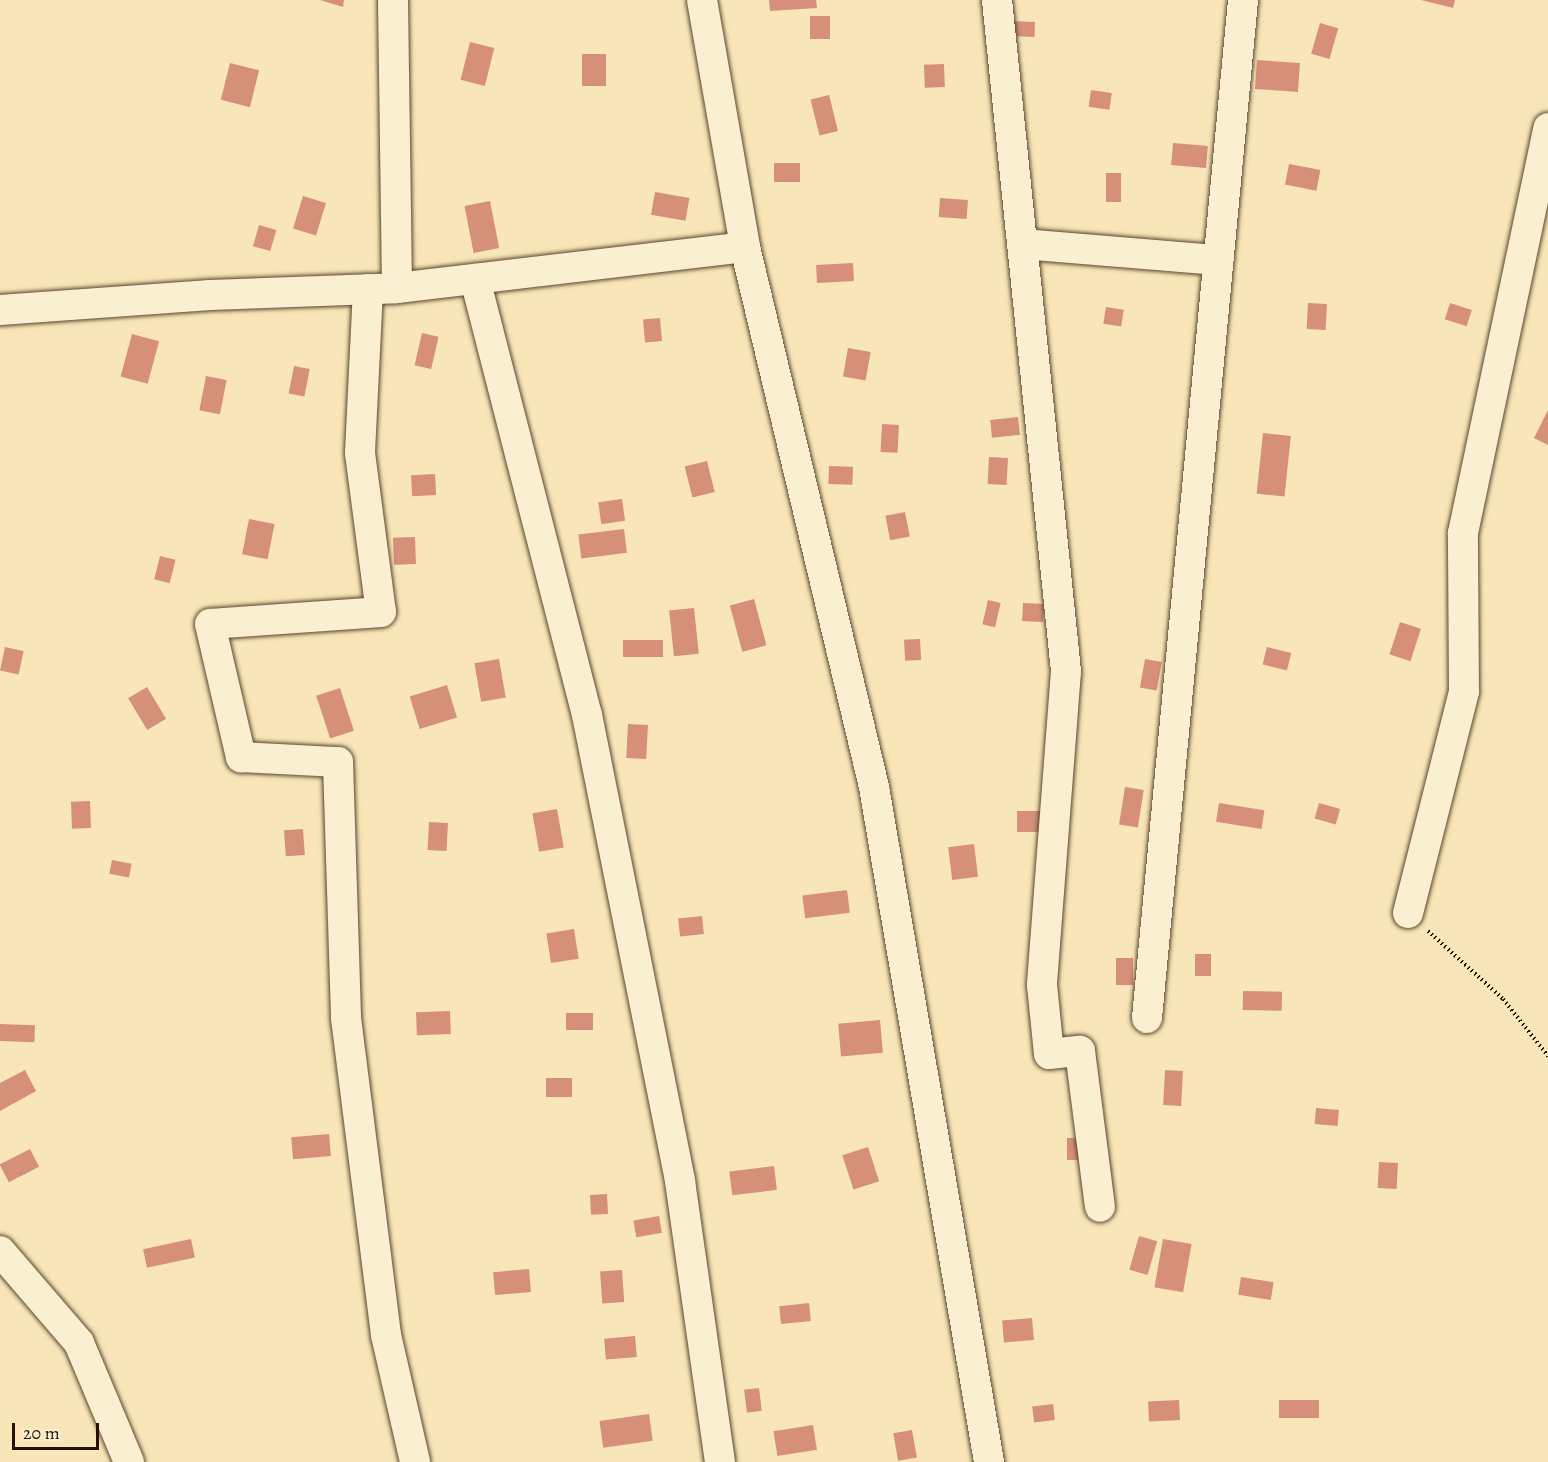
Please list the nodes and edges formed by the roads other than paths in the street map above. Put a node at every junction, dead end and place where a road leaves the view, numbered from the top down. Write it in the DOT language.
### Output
graph roads {
  1 [pos="393,0"];
  2 [pos="702,0"];
  3 [pos="997,0"];
  4 [pos="1243,0"];
  5 [pos="1548,128"];
  6 [pos="1022,244"];
  7 [pos="746,247"];
  8 [pos="1218,260"];
  9 [pos="475,279"];
  10 [pos="397,288"];
  11 [pos="368,289"];
  12 [pos="0,310"];
  13 [pos="1408,913"];
  14 [pos="1147,1018"];
  15 [pos="1100,1207"];
  16 [pos="0,1251"];
  17 [pos="129,1462"];
  18 [pos="415,1462"];
  19 [pos="720,1462"];
  20 [pos="989,1462"];
  1 -- 10 [label="street"];
  2 -- 7 [label="street"];
  3 -- 6 [label="street"];
  4 -- 8 [label="street"];
  5 -- 13 [label="street"];
  6 -- 8 [label="street"];
  6 -- 15 [label="street"];
  7 -- 9 [label="street"];
  7 -- 20 [label="street"];
  8 -- 14 [label="street"];
  9 -- 10 [label="street"];
  9 -- 19 [label="street"];
  10 -- 11 [label="street"];
  11 -- 12 [label="street"];
  11 -- 18 [label="street"];
  16 -- 17 [label="street"];
}
